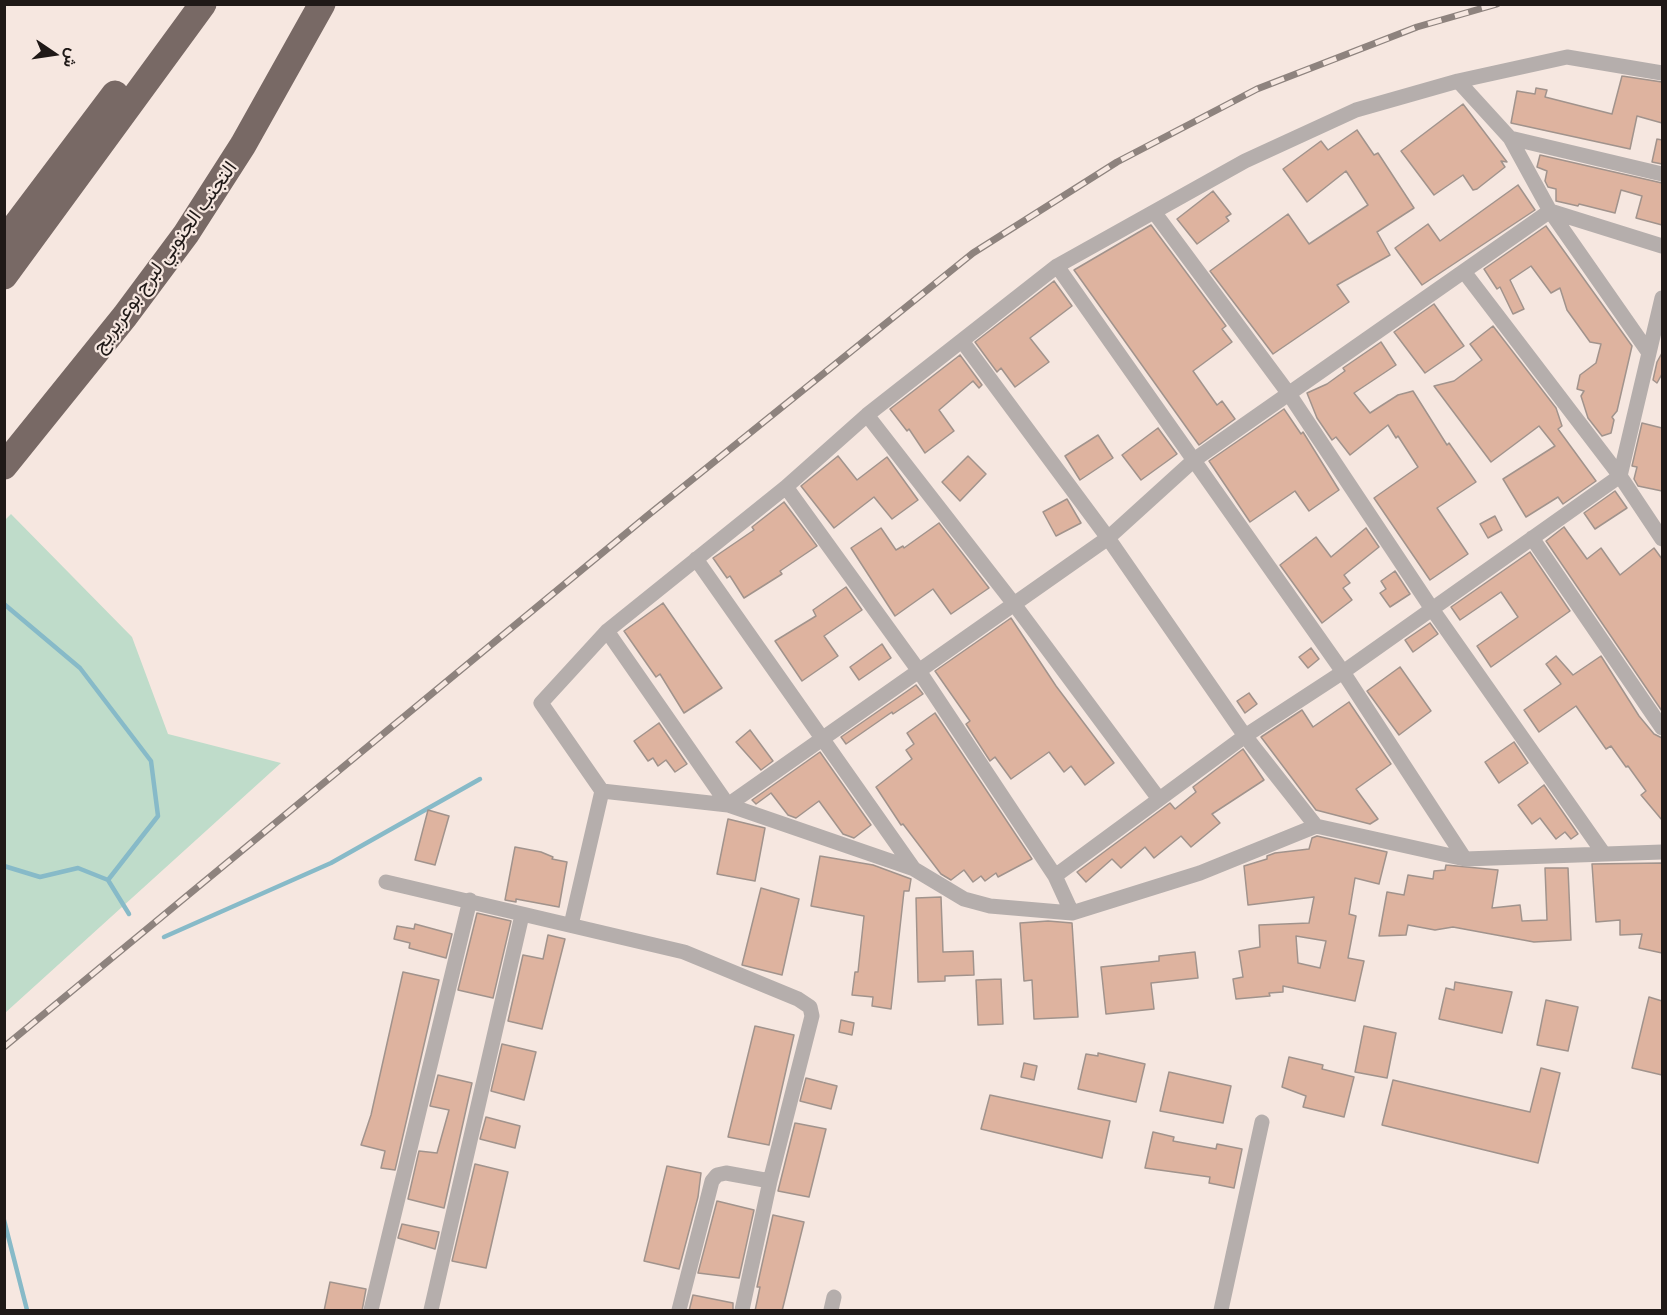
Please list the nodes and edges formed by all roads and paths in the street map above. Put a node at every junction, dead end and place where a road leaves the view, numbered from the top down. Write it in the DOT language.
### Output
graph roads {
  1 [pos="182,4"];
  2 [pos="203,4"];
  3 [pos="322,4"];
  4 [pos="1662,73"];
  5 [pos="1458,81"];
  6 [pos="1510,138"];
  7 [pos="1662,174"];
  8 [pos="1551,211"];
  9 [pos="1154,212"];
  10 [pos="4,242"];
  11 [pos="1662,246"];
  12 [pos="1057,266"];
  13 [pos="1465,273"];
  14 [pos="4,276"];
  15 [pos="1662,298"];
  16 [pos="962,341"];
  17 [pos="1649,353"];
  18 [pos="1289,394"];
  19 [pos="867,415"];
  20 [pos="1194,460"];
  21 [pos="4,466"];
  22 [pos="1620,476"];
  23 [pos="786,487"];
  24 [pos="1108,538"];
  25 [pos="1532,538"];
  26 [pos="1662,539"];
  27 [pos="696,559"];
  28 [pos="1014,604"];
  29 [pos="1432,609"];
  30 [pos="607,631"];
  31 [pos="919,671"];
  32 [pos="1343,672"];
  33 [pos="1662,728"];
  34 [pos="1245,736"];
  35 [pos="823,738"];
  36 [pos="602,791"];
  37 [pos="1159,799"];
  38 [pos="728,805"];
  39 [pos="1316,826"];
  40 [pos="1662,852"];
  41 [pos="1604,854"];
  42 [pos="1465,859"];
  43 [pos="915,869"];
  44 [pos="1055,876"];
  45 [pos="386,882"];
  46 [pos="470,900"];
  47 [pos="1072,913"];
  48 [pos="522,915"];
  49 [pos="571,925"];
  50 [pos="1262,1122"];
  51 [pos="770,1181"];
  52 [pos="371,1311"];
  53 [pos="430,1311"];
  54 [pos="679,1311"];
  55 [pos="742,1311"];
  56 [pos="1221,1311"];
  1 -- 10 [label="highway"];
  2 -- 14 [label="highway"];
  3 -- 21 [label="highway, التجنب الجنوبي لبرج بوعريريج"];
  4 -- 5 [label="street"];
  5 -- 6 [label="street"];
  5 -- 9 [label="street"];
  6 -- 7 [label="street"];
  6 -- 8 [label="street"];
  8 -- 11 [label="street"];
  8 -- 13 [label="street"];
  8 -- 17 [label="street"];
  9 -- 12 [label="street"];
  9 -- 18 [label="street"];
  12 -- 16 [label="street"];
  12 -- 20 [label="street"];
  13 -- 18 [label="street"];
  13 -- 22 [label="street"];
  15 -- 17 [label="street"];
  16 -- 19 [label="street"];
  16 -- 24 [label="street"];
  17 -- 22 [label="street"];
  18 -- 20 [label="street"];
  18 -- 29 [label="street"];
  19 -- 23 [label="street"];
  19 -- 28 [label="street"];
  20 -- 24 [label="street"];
  20 -- 32 [label="street"];
  22 -- 25 [label="street"];
  22 -- 26 [label="street"];
  23 -- 27 [label="street"];
  23 -- 31 [label="street"];
  24 -- 28 [label="street"];
  24 -- 34 [label="street"];
  25 -- 29 [label="street"];
  25 -- 33 [label="street"];
  27 -- 30 [label="street"];
  27 -- 35 [label="street"];
  28 -- 31 [label="street"];
  28 -- 37 [label="street"];
  29 -- 32 [label="street"];
  29 -- 41 [label="street"];
  30 -- 36 [label="street"];
  30 -- 38 [label="street"];
  31 -- 35 [label="street"];
  31 -- 44 [label="street"];
  32 -- 34 [label="street"];
  32 -- 42 [label="street"];
  34 -- 37 [label="street"];
  34 -- 39 [label="street"];
  35 -- 38 [label="street"];
  35 -- 43 [label="street"];
  36 -- 38 [label="street"];
  36 -- 49 [label="street"];
  37 -- 44 [label="street"];
  38 -- 43 [label="street"];
  39 -- 42 [label="street"];
  39 -- 47 [label="street"];
  40 -- 41 [label="street"];
  41 -- 42 [label="street"];
  43 -- 47 [label="street"];
  44 -- 47 [label="street"];
  45 -- 46 [label="street"];
  46 -- 48 [label="street"];
  46 -- 52 [label="street"];
  48 -- 49 [label="street"];
  48 -- 53 [label="street"];
  49 -- 51 [label="street"];
  50 -- 56 [label="street"];
  51 -- 54 [label="street"];
  51 -- 55 [label="street"];
}
